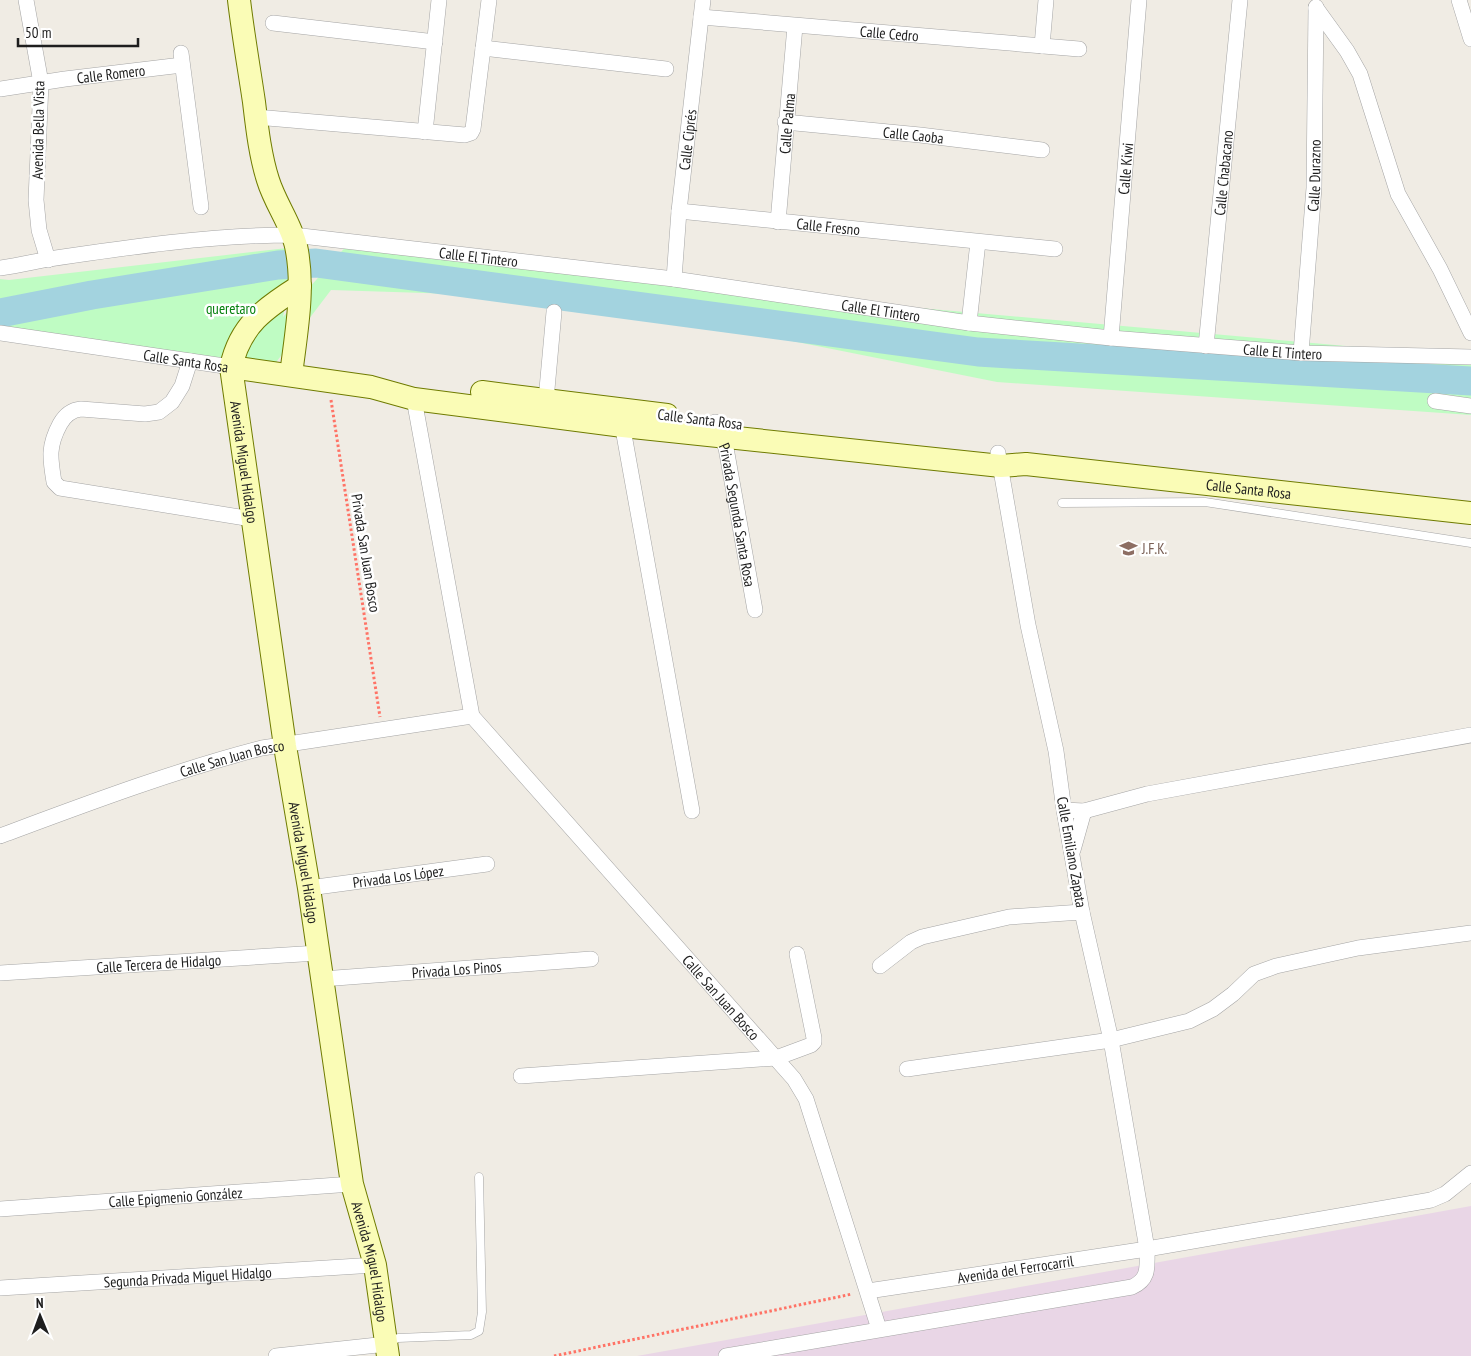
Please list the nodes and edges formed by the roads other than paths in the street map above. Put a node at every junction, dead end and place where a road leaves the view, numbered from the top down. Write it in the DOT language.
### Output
graph roads {
  1 [pos="26,0"];
  2 [pos="239,0"];
  3 [pos="439,0"];
  4 [pos="489,0"];
  5 [pos="702,0"];
  6 [pos="1046,0"];
  7 [pos="1140,0"];
  8 [pos="1240,0"];
  9 [pos="1459,0"];
  10 [pos="1316,4"];
  11 [pos="701,17"];
  12 [pos="273,23"];
  13 [pos="794,26"];
  14 [pos="1471,40"];
  15 [pos="435,42"];
  16 [pos="1042,46"];
  17 [pos="483,48"];
  18 [pos="1078,50"];
  19 [pos="666,69"];
  20 [pos="41,83"];
  21 [pos="0,89"];
  22 [pos="256,117"];
  23 [pos="786,122"];
  24 [pos="425,132"];
  25 [pos="1042,150"];
  26 [pos="201,207"];
  27 [pos="679,211"];
  28 [pos="778,222"];
  29 [pos="294,241"];
  30 [pos="978,242"];
  31 [pos="1055,249"];
  32 [pos="48,260"];
  33 [pos="0,268"];
  34 [pos="674,279"];
  35 [pos="299,281"];
  36 [pos="554,312"];
  37 [pos="1467,318"];
  38 [pos="969,323"];
  39 [pos="0,333"];
  40 [pos="1471,333"];
  41 [pos="1111,338"];
  42 [pos="1206,346"];
  43 [pos="1301,353"];
  44 [pos="1471,357"];
  45 [pos="190,361"];
  46 [pos="231,367"];
  47 [pos="292,375"];
  48 [pos="371,387"];
  49 [pos="414,399"];
  50 [pos="546,400"];
  51 [pos="1434,400"];
  52 [pos="518,405"];
  53 [pos="1471,406"];
  54 [pos="621,418"];
  55 [pos="718,429"];
  56 [pos="1000,460"];
  57 [pos="1062,503"];
  58 [pos="1471,513"];
  59 [pos="252,519"];
  60 [pos="1471,543"];
  61 [pos="755,610"];
  62 [pos="472,716"];
  63 [pos="1471,735"];
  64 [pos="285,746"];
  65 [pos="1064,810"];
  66 [pos="692,811"];
  67 [pos="1084,811"];
  68 [pos="0,836"];
  69 [pos="1072,857"];
  70 [pos="487,864"];
  71 [pos="309,888"];
  72 [pos="1082,912"];
  73 [pos="1471,933"];
  74 [pos="318,953"];
  75 [pos="797,954"];
  76 [pos="591,960"];
  77 [pos="880,966"];
  78 [pos="0,973"];
  79 [pos="322,979"];
  80 [pos="1111,1040"];
  81 [pos="776,1058"];
  82 [pos="907,1069"];
  83 [pos="521,1076"];
  84 [pos="1471,1173"];
  85 [pos="479,1177"];
  86 [pos="352,1184"];
  87 [pos="0,1209"];
  88 [pos="1147,1249"];
  89 [pos="375,1265"];
  90 [pos="0,1288"];
  91 [pos="868,1291"];
  92 [pos="879,1329"];
  93 [pos="387,1350"];
  94 [pos="276,1356"];
  95 [pos="726,1356"];
  1 -- 20 [label="street, Avenida Bella Vista"];
  2 -- 22 [label="street"];
  3 -- 15 [label="street"];
  4 -- 17 [label="street"];
  5 -- 11 [label="street, Calle Ciprés"];
  6 -- 16 [label="street"];
  7 -- 41 [label="street, Calle Kiwi"];
  8 -- 42 [label="street, Calle Chabacano"];
  9 -- 14 [label="street"];
  10 -- 37 [label="street"];
  10 -- 43 [label="street, Calle Durazno"];
  11 -- 13 [label="street, Calle Cedro"];
  11 -- 27 [label="street, Calle Ciprés"];
  12 -- 15 [label="street"];
  13 -- 16 [label="street, Calle Cedro"];
  13 -- 23 [label="street, Calle Palma"];
  15 -- 24 [label="street"];
  16 -- 18 [label="street, Calle Cedro"];
  17 -- 19 [label="street"];
  17 -- 24 [label="street"];
  20 -- 21 [label="street, Calle Romero"];
  20 -- 26 [label="street, Calle Romero"];
  20 -- 32 [label="street, Avenida Bella Vista"];
  22 -- 24 [label="street"];
  22 -- 29 [label="street"];
  23 -- 25 [label="street, Calle Caoba"];
  23 -- 28 [label="street, Calle Palma"];
  27 -- 28 [label="street, Calle Fresno"];
  27 -- 34 [label="street, Calle Ciprés"];
  28 -- 30 [label="street, Calle Fresno"];
  29 -- 32 [label="street, Calle El Tintero"];
  29 -- 34 [label="street, Calle El Tintero"];
  29 -- 35 [label="street"];
  30 -- 31 [label="street, Calle Fresno"];
  30 -- 38 [label="street"];
  32 -- 33 [label="street, Calle El Tintero"];
  34 -- 38 [label="street, Calle El Tintero"];
  35 -- 46 [label="street"];
  35 -- 47 [label="street"];
  36 -- 50 [label="street"];
  37 -- 40 [label="street"];
  38 -- 41 [label="street, Calle El Tintero"];
  39 -- 45 [label="street, Calle Santa Rosa"];
  41 -- 42 [label="street, Calle El Tintero"];
  42 -- 43 [label="street, Calle El Tintero"];
  43 -- 44 [label="street, Calle El Tintero"];
  45 -- 46 [label="street, Calle Santa Rosa"];
  45 -- 59 [label="street"];
  46 -- 47 [label="street, Calle Santa Rosa"];
  46 -- 59 [label="street, Avenida Miguel Hidalgo"];
  47 -- 48 [label="street, Calle Santa Rosa"];
  48 -- 49 [label="street, Calle Santa Rosa"];
  48 -- 52 [label="street, Calle Santa Rosa"];
  49 -- 52 [label="street, Calle Santa Rosa"];
  49 -- 62 [label="street"];
  50 -- 52 [label="street, Calle Santa Rosa"];
  50 -- 54 [label="street, Calle Santa Rosa"];
  51 -- 53 [label="street"];
  52 -- 54 [label="street, Calle Santa Rosa"];
  54 -- 55 [label="street, Calle Santa Rosa"];
  54 -- 66 [label="street"];
  55 -- 56 [label="street, Calle Santa Rosa"];
  55 -- 61 [label="street, Privada Segunda Santa Rosa"];
  56 -- 58 [label="street, Calle Santa Rosa"];
  56 -- 65 [label="street, Calle Emiliano Zapata"];
  57 -- 60 [label="lane"];
  59 -- 64 [label="street, Avenida Miguel Hidalgo"];
  62 -- 64 [label="street, Calle San Juan Bosco"];
  62 -- 81 [label="street, Calle San Juan Bosco"];
  63 -- 67 [label="street"];
  64 -- 68 [label="street, Calle San Juan Bosco"];
  64 -- 71 [label="street, Avenida Miguel Hidalgo"];
  65 -- 67 [label="street"];
  65 -- 69 [label="street, Calle Emiliano Zapata"];
  67 -- 69 [label="street"];
  69 -- 72 [label="street, Calle Emiliano Zapata"];
  70 -- 71 [label="street, Privada Los López"];
  71 -- 74 [label="street, Avenida Miguel Hidalgo"];
  72 -- 77 [label="street"];
  72 -- 80 [label="street, Calle Emiliano Zapata"];
  73 -- 80 [label="street"];
  74 -- 78 [label="street, Calle Tercera de Hidalgo"];
  74 -- 79 [label="street, Avenida Miguel Hidalgo"];
  75 -- 81 [label="street"];
  76 -- 79 [label="street, Privada Los Pinos"];
  79 -- 86 [label="street, Avenida Miguel Hidalgo"];
  80 -- 82 [label="street"];
  80 -- 88 [label="street, Calle Emiliano Zapata"];
  81 -- 83 [label="street"];
  81 -- 91 [label="street, Calle San Juan Bosco"];
  84 -- 88 [label="street, Avenida del Ferrocarril"];
  85 -- 93 [label="lane"];
  86 -- 87 [label="street, Calle Epigmenio González"];
  86 -- 89 [label="street, Avenida Miguel Hidalgo"];
  88 -- 91 [label="street, Avenida del Ferrocarril"];
  88 -- 92 [label="street, Calle Emiliano Zapata"];
  89 -- 90 [label="street, Segunda Privada Miguel Hidalgo"];
  89 -- 93 [label="street, Avenida Miguel Hidalgo"];
  91 -- 92 [label="street, Calle San Juan Bosco"];
  92 -- 95 [label="street, Calle Emiliano Zapata"];
  93 -- 94 [label="street"];
}
